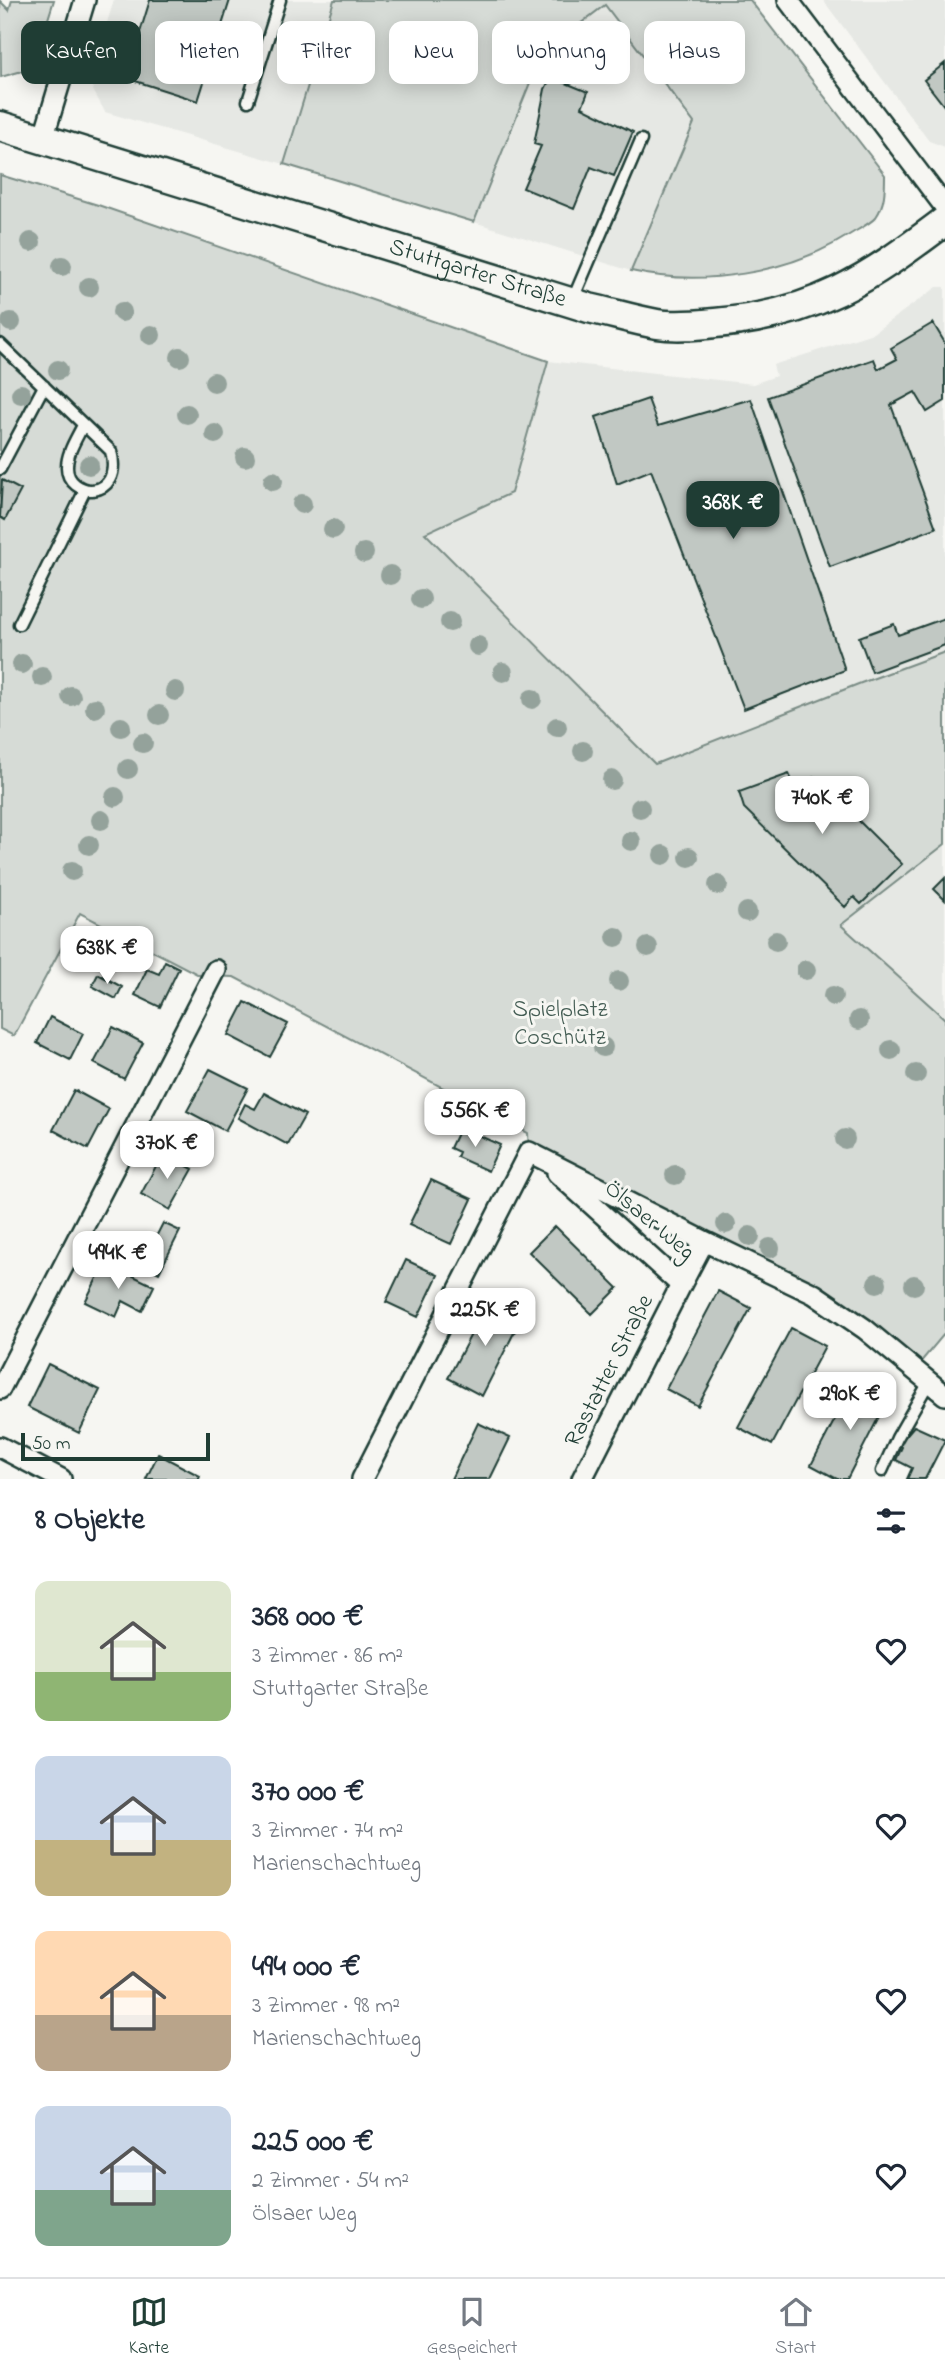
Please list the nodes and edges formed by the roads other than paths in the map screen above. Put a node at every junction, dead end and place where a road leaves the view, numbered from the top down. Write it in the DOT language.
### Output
graph roads {
  1 [pos="85,0"];
  2 [pos="280,0"];
  3 [pos="788,0"];
  4 [pos="248,101"];
  5 [pos="0,126"];
  6 [pos="43,139"];
  7 [pos="641,141"];
  8 [pos="945,206"];
  9 [pos="945,221"];
  10 [pos="572,303"];
  11 [pos="0,344"];
  12 [pos="44,386"];
  13 [pos="83,425"];
  14 [pos="0,470"];
  15 [pos="85,491"];
  16 [pos="19,624"];
  17 [pos="216,970"];
  18 [pos="544,1160"];
  19 [pos="704,1241"];
  20 [pos="681,1285"];
  21 [pos="929,1382"];
  22 [pos="0,1389"];
  23 [pos="945,1395"];
  24 [pos="0,1447"];
  25 [pos="882,1471"];
  26 [pos="61,1479"];
  27 [pos="362,1479"];
  28 [pos="582,1479"];
  1 -- 6 [label="street"];
  2 -- 4 [label="lane"];
  3 -- 8 [label="street"];
  5 -- 6 [label="main road, Stuttgarter Straße"];
  6 -- 10 [label="main road, Stuttgarter Straße"];
  7 -- 10 [label="lane"];
  9 -- 10 [label="main road, Stuttgarter Straße"];
  11 -- 12 [label="lane"];
  12 -- 13 [label="lane"];
  12 -- 14 [label="lane"];
  13 -- 15 [label="lane"];
  13 -- 15 [label="lane"];
  15 -- 16 [label="lane"];
  17 -- 22 [label="street"];
  18 -- 19 [label="street, Ölsaer Weg"];
  18 -- 20 [label="street, Ölsaer Weg"];
  18 -- 27 [label="street"];
  19 -- 20 [label="street, Ölsaer Weg"];
  19 -- 21 [label="street"];
  20 -- 28 [label="street, Rastatter Straße"];
  21 -- 23 [label="street"];
  21 -- 25 [label="lane"];
  24 -- 26 [label="street"];
}
